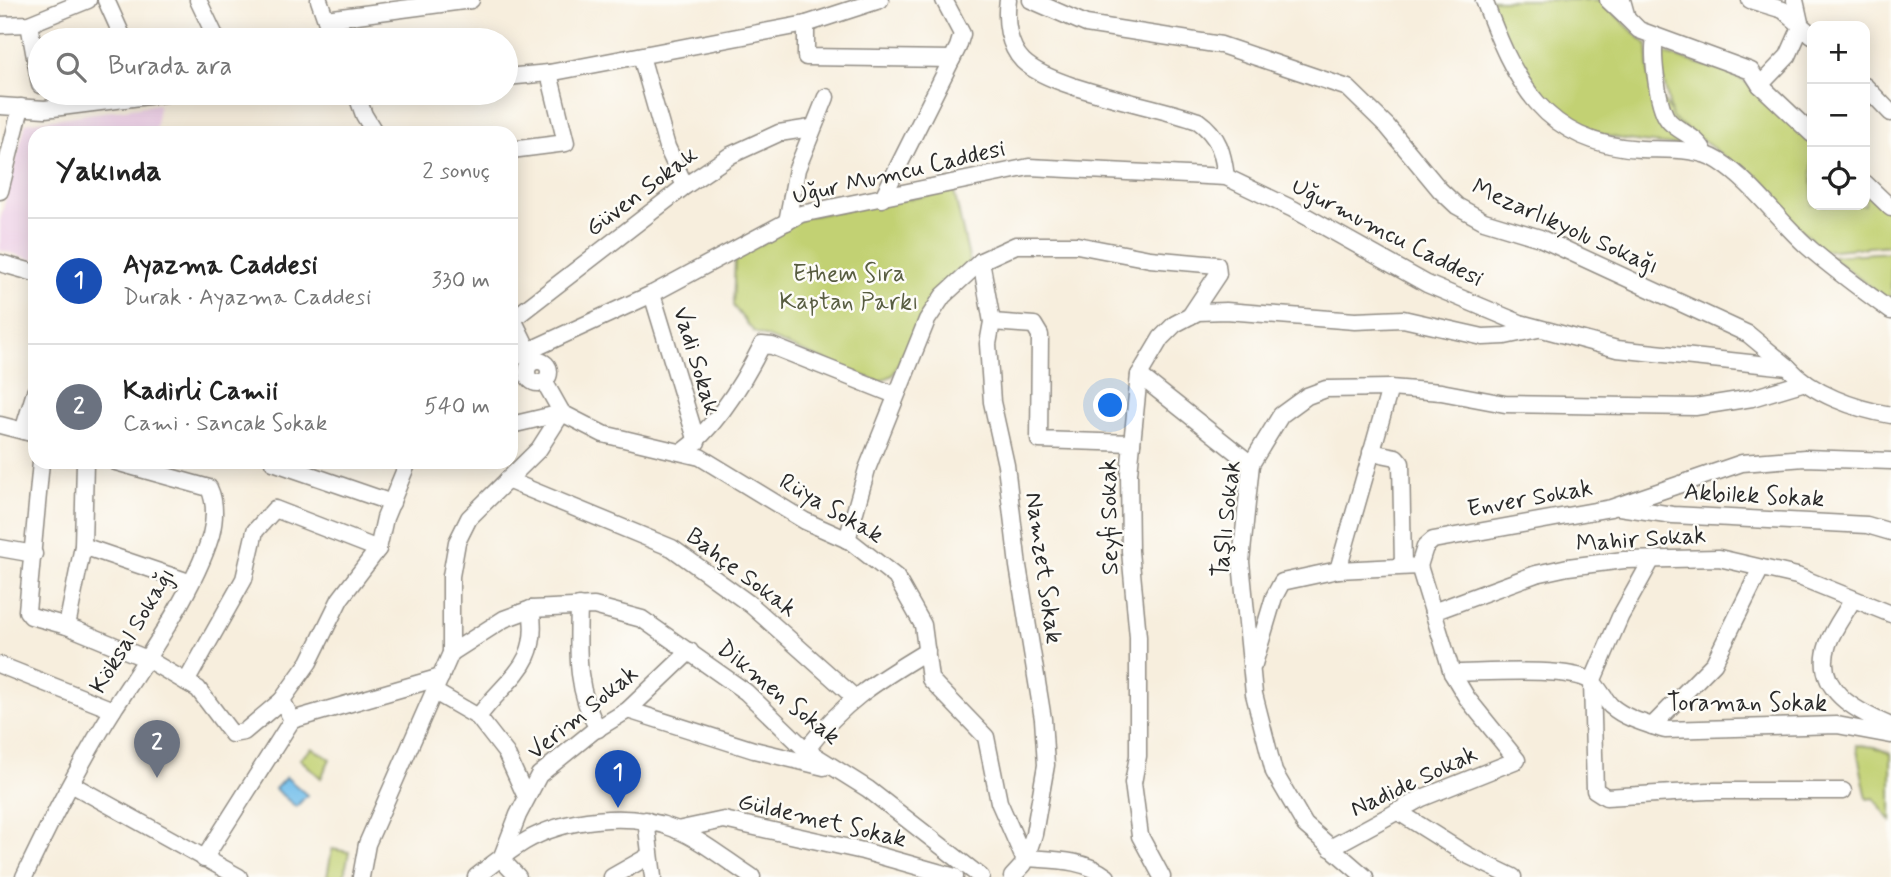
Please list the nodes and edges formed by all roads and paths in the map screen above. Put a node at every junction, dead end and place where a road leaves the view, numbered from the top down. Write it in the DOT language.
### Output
graph roads {
  1 [pos="88,0"];
  2 [pos="106,0"];
  3 [pos="198,0"];
  4 [pos="319,0"];
  5 [pos="471,0"];
  6 [pos="880,0"];
  7 [pos="944,0"];
  8 [pos="1008,0"];
  9 [pos="1031,0"];
  10 [pos="1484,0"];
  11 [pos="1608,0"];
  12 [pos="1622,0"];
  13 [pos="1750,0"];
  14 [pos="1796,0"];
  15 [pos="1627,18"];
  16 [pos="326,19"];
  17 [pos="29,24"];
  18 [pos="806,24"];
  19 [pos="0,25"];
  20 [pos="30,28"];
  21 [pos="119,28"];
  22 [pos="211,28"];
  23 [pos="329,28"];
  24 [pos="1807,31"];
  25 [pos="1655,38"];
  26 [pos="641,56"];
  27 [pos="952,59"];
  28 [pos="549,73"];
  29 [pos="518,76"];
  30 [pos="1760,85"];
  31 [pos="1870,91"];
  32 [pos="825,97"];
  33 [pos="28,105"];
  34 [pos="359,105"];
  35 [pos="363,105"];
  36 [pos="0,106"];
  37 [pos="21,107"];
  38 [pos="1891,113"];
  39 [pos="361,126"];
  40 [pos="372,126"];
  41 [pos="811,128"];
  42 [pos="1807,129"];
  43 [pos="518,149"];
  44 [pos="1705,154"];
  45 [pos="1226,177"];
  46 [pos="685,186"];
  47 [pos="1870,188"];
  48 [pos="0,191"];
  49 [pos="882,199"];
  50 [pos="1891,208"];
  51 [pos="787,222"];
  52 [pos="981,261"];
  53 [pos="0,263"];
  54 [pos="28,271"];
  55 [pos="652,294"];
  56 [pos="1891,311"];
  57 [pos="518,312"];
  58 [pos="1190,316"];
  59 [pos="992,322"];
  60 [pos="1540,328"];
  61 [pos="518,330"];
  62 [pos="531,357"];
  63 [pos="518,358"];
  64 [pos="1788,367"];
  65 [pos="1139,375"];
  66 [pos="1802,383"];
  67 [pos="1390,388"];
  68 [pos="895,395"];
  69 [pos="562,413"];
  70 [pos="1891,415"];
  71 [pos="518,423"];
  72 [pos="0,425"];
  73 [pos="28,433"];
  74 [pos="696,442"];
  75 [pos="1132,443"];
  76 [pos="682,452"];
  77 [pos="1371,452"];
  78 [pos="1891,461"];
  79 [pos="1251,464"];
  80 [pos="40,469"];
  81 [pos="85,469"];
  82 [pos="141,469"];
  83 [pos="293,469"];
  84 [pos="405,469"];
  85 [pos="507,480"];
  86 [pos="392,503"];
  87 [pos="1614,507"];
  88 [pos="1891,532"];
  89 [pos="846,540"];
  90 [pos="83,546"];
  91 [pos="0,548"];
  92 [pos="378,549"];
  93 [pos="34,554"];
  94 [pos="1651,561"];
  95 [pos="1411,566"];
  96 [pos="1761,569"];
  97 [pos="1338,570"];
  98 [pos="190,582"];
  99 [pos="1852,601"];
  100 [pos="579,606"];
  101 [pos="531,609"];
  102 [pos="1433,612"];
  103 [pos="1891,614"];
  104 [pos="67,626"];
  105 [pos="690,651"];
  106 [pos="926,652"];
  107 [pos="451,653"];
  108 [pos="147,659"];
  109 [pos="0,665"];
  110 [pos="1252,672"];
  111 [pos="1452,673"];
  112 [pos="186,682"];
  113 [pos="1592,682"];
  114 [pos="438,684"];
  115 [pos="854,697"];
  116 [pos="282,700"];
  117 [pos="113,710"];
  118 [pos="628,710"];
  119 [pos="478,717"];
  120 [pos="292,720"];
  121 [pos="1652,726"];
  122 [pos="1891,726"];
  123 [pos="598,729"];
  124 [pos="1891,734"];
  125 [pos="806,750"];
  126 [pos="836,770"];
  127 [pos="73,785"];
  128 [pos="1843,791"];
  129 [pos="527,797"];
  130 [pos="1397,811"];
  131 [pos="646,820"];
  132 [pos="677,830"];
  133 [pos="1330,848"];
  134 [pos="649,856"];
  135 [pos="204,859"];
  136 [pos="501,859"];
  137 [pos="1025,859"];
  138 [pos="482,874"];
  139 [pos="24,877"];
  140 [pos="239,877"];
  141 [pos="361,877"];
  142 [pos="518,877"];
  143 [pos="612,877"];
  144 [pos="653,877"];
  145 [pos="752,877"];
  146 [pos="955,877"];
  147 [pos="981,877"];
  148 [pos="1012,877"];
  149 [pos="1107,877"];
  150 [pos="1162,877"];
  151 [pos="1365,877"];
  152 [pos="1513,877"];
  1 -- 17 [label="street"];
  2 -- 21 [label="street"];
  3 -- 22 [label="street"];
  4 -- 16 [label="street"];
  5 -- 16 [label="street"];
  6 -- 18 [label="street"];
  7 -- 27 [label="street"];
  8 -- 45 [label="street"];
  9 -- 64 [label="street, Mezarlıkyolu Sokağı"];
  10 -- 44 [label="street"];
  11 -- 15 [label="street"];
  12 -- 15 [label="street"];
  13 -- 24 [label="street"];
  14 -- 24 [label="street"];
  15 -- 25 [label="street"];
  16 -- 23 [label="street"];
  17 -- 19 [label="street"];
  17 -- 20 [label="street"];
  18 -- 26 [label="street"];
  18 -- 27 [label="street"];
  24 -- 30 [label="street"];
  25 -- 30 [label="street"];
  25 -- 44 [label="street"];
  26 -- 28 [label="street"];
  26 -- 46 [label="street"];
  27 -- 49 [label="street"];
  28 -- 29 [label="street"];
  28 -- 43 [label="street"];
  30 -- 42 [label="street"];
  31 -- 38 [label="street"];
  32 -- 41 [label="street"];
  33 -- 37 [label="street"];
  34 -- 39 [label="street"];
  35 -- 40 [label="street"];
  36 -- 37 [label="street"];
  37 -- 48 [label="street"];
  41 -- 46 [label="street, Güven Sokak"];
  41 -- 51 [label="street"];
  44 -- 56 [label="street"];
  45 -- 49 [label="street, Uğur Mumcu Caddesi"];
  45 -- 60 [label="street, Uğurmumcu Caddesi"];
  46 -- 57 [label="street, Güven Sokak"];
  47 -- 50 [label="street"];
  49 -- 51 [label="street, Uğur Mumcu Caddesi"];
  51 -- 55 [label="street, Uğur Mumcu Caddesi"];
  52 -- 58 [label="street"];
  52 -- 59 [label="street, Namzet Sokak"];
  52 -- 68 [label="street"];
  53 -- 54 [label="street"];
  55 -- 62 [label="street, Uğur Mumcu Caddesi"];
  55 -- 74 [label="street, Vadi Sokak"];
  58 -- 60 [label="street, Seyfi Sokak"];
  58 -- 65 [label="street, Seyfi Sokak"];
  59 -- 75 [label="street"];
  59 -- 137 [label="street, Namzet Sokak"];
  60 -- 64 [label="street, Uğurmumcu Caddesi"];
  61 -- 62 [label="street"];
  62 -- 63 [label="street, Uğur Mumcu Caddesi"];
  62 -- 69 [label="street"];
  64 -- 66 [label="street"];
  65 -- 75 [label="street, Seyfi Sokak"];
  65 -- 79 [label="street"];
  66 -- 67 [label="street, Taşlı Sokak"];
  66 -- 70 [label="street"];
  67 -- 77 [label="street"];
  67 -- 79 [label="street, Taşlı Sokak"];
  68 -- 74 [label="street"];
  68 -- 89 [label="street"];
  69 -- 71 [label="street"];
  69 -- 76 [label="street, Rüya Sokak"];
  69 -- 85 [label="street"];
  72 -- 73 [label="street"];
  74 -- 76 [label="street"];
  75 -- 150 [label="street, Seyfi Sokak"];
  76 -- 89 [label="street, Rüya Sokak"];
  77 -- 95 [label="street"];
  77 -- 97 [label="street"];
  78 -- 87 [label="street, Enver Sokak"];
  79 -- 110 [label="street, Taşlı Sokak"];
  80 -- 93 [label="street"];
  81 -- 90 [label="street"];
  82 -- 98 [label="street, Köksal Sokağı"];
  83 -- 86 [label="street"];
  84 -- 86 [label="street"];
  85 -- 107 [label="street"];
  85 -- 115 [label="street, Bahçe Sokak"];
  86 -- 92 [label="street"];
  87 -- 88 [label="street, Akbilek Sokak"];
  87 -- 95 [label="street, Enver Sokak"];
  89 -- 106 [label="street, Rüya Sokak"];
  90 -- 98 [label="street"];
  90 -- 104 [label="street"];
  91 -- 93 [label="street"];
  92 -- 112 [label="street"];
  92 -- 116 [label="street"];
  93 -- 104 [label="street"];
  94 -- 96 [label="street, Mahir Sokak"];
  94 -- 102 [label="street, Mahir Sokak"];
  94 -- 113 [label="street"];
  95 -- 97 [label="street"];
  95 -- 102 [label="street"];
  96 -- 99 [label="street, Mahir Sokak"];
  96 -- 121 [label="street"];
  97 -- 110 [label="street"];
  98 -- 108 [label="street, Köksal Sokağı"];
  99 -- 103 [label="street, Mahir Sokak"];
  99 -- 122 [label="street"];
  100 -- 101 [label="street, Dikmen Sokak"];
  100 -- 105 [label="street, Dikmen Sokak"];
  100 -- 123 [label="street"];
  101 -- 107 [label="street, Dikmen Sokak"];
  101 -- 119 [label="street"];
  102 -- 111 [label="street"];
  104 -- 108 [label="street"];
  105 -- 118 [label="street, Verim Sokak"];
  105 -- 125 [label="street, Dikmen Sokak"];
  106 -- 115 [label="street"];
  106 -- 137 [label="street, Rüya Sokak"];
  107 -- 114 [label="street"];
  108 -- 112 [label="street"];
  108 -- 117 [label="street, Köksal Sokağı"];
  109 -- 117 [label="street"];
  110 -- 133 [label="street, Taşlı Sokak"];
  111 -- 113 [label="street"];
  111 -- 130 [label="street, Nadide Sokak"];
  112 -- 116 [label="street"];
  113 -- 121 [label="street, Toraman Sokak"];
  113 -- 128 [label="street"];
  114 -- 119 [label="street"];
  114 -- 120 [label="street"];
  114 -- 141 [label="street"];
  115 -- 125 [label="street"];
  116 -- 120 [label="street"];
  117 -- 127 [label="street, Köksal Sokağı"];
  118 -- 123 [label="street, Verim Sokak"];
  118 -- 126 [label="street"];
  119 -- 129 [label="street"];
  120 -- 135 [label="street"];
  121 -- 124 [label="street, Toraman Sokak"];
  123 -- 129 [label="street, Verim Sokak"];
  125 -- 126 [label="street, Dikmen Sokak"];
  126 -- 147 [label="street, Dikmen Sokak"];
  127 -- 135 [label="street"];
  127 -- 139 [label="street, Köksal Sokağı"];
  129 -- 136 [label="street, Verim Sokak"];
  130 -- 133 [label="street, Nadide Sokak"];
  130 -- 152 [label="street"];
  131 -- 132 [label="street"];
  131 -- 134 [label="street"];
  131 -- 136 [label="street"];
  132 -- 145 [label="street"];
  132 -- 146 [label="street, Güldemet Sokak"];
  133 -- 151 [label="street, Taşlı Sokak"];
  134 -- 143 [label="street"];
  134 -- 144 [label="street"];
  135 -- 140 [label="street"];
  136 -- 138 [label="street"];
  136 -- 142 [label="street"];
  137 -- 148 [label="street, Namzet Sokak"];
  137 -- 149 [label="street"];
}
